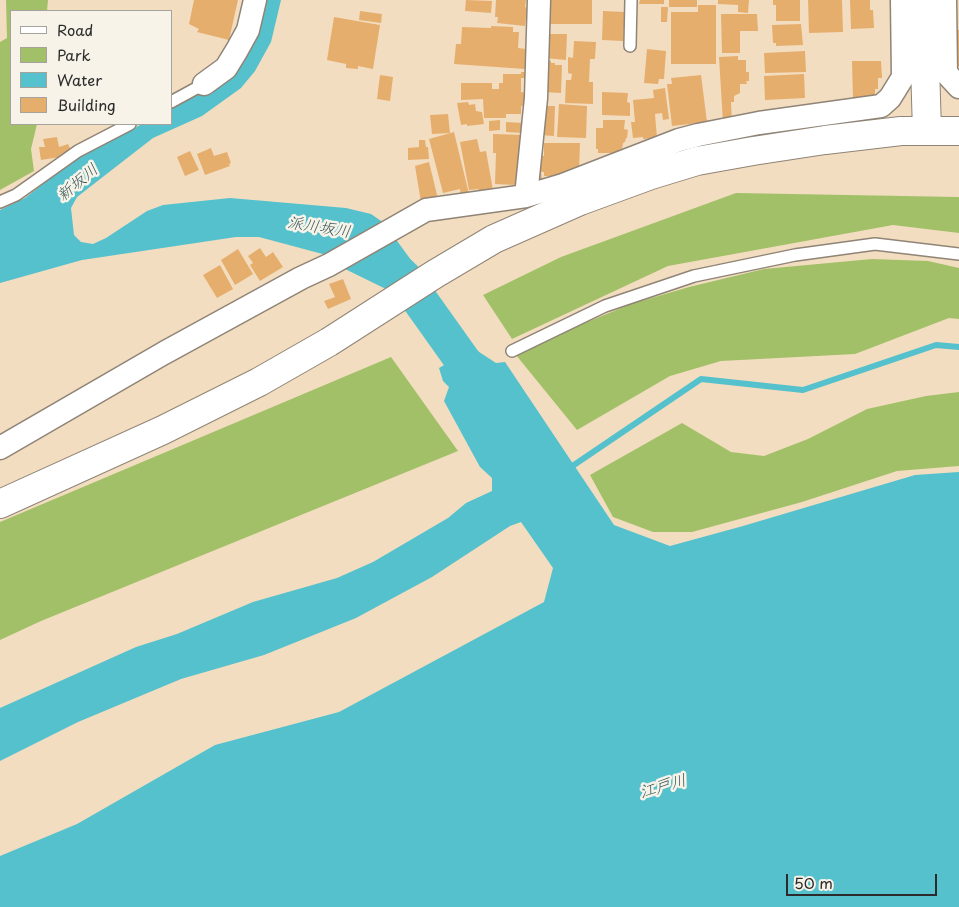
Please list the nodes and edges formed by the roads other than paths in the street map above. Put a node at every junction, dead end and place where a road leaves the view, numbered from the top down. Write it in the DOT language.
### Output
graph roads {
  1 [pos="255,0"];
  2 [pos="539,0"];
  3 [pos="631,0"];
  4 [pos="902,0"];
  5 [pos="923,0"];
  6 [pos="945,0"];
  7 [pos="630,46"];
  8 [pos="204,84"];
  9 [pos="959,87"];
  10 [pos="172,101"];
  11 [pos="128,125"];
  12 [pos="927,131"];
  13 [pos="959,131"];
  14 [pos="526,196"];
  15 [pos="0,202"];
  16 [pos="959,254"];
  17 [pos="512,352"];
  18 [pos="0,448"];
  19 [pos="0,504"];
  1 -- 8 [label="street"];
  2 -- 14 [label="street"];
  3 -- 7 [label="lane"];
  4 -- 14 [label="street"];
  5 -- 12 [label="street"];
  6 -- 9 [label="street"];
  8 -- 10 [label="lane"];
  11 -- 15 [label="lane"];
  12 -- 13 [label="street"];
  12 -- 19 [label="street"];
  14 -- 18 [label="street"];
  16 -- 17 [label="lane"];
}
